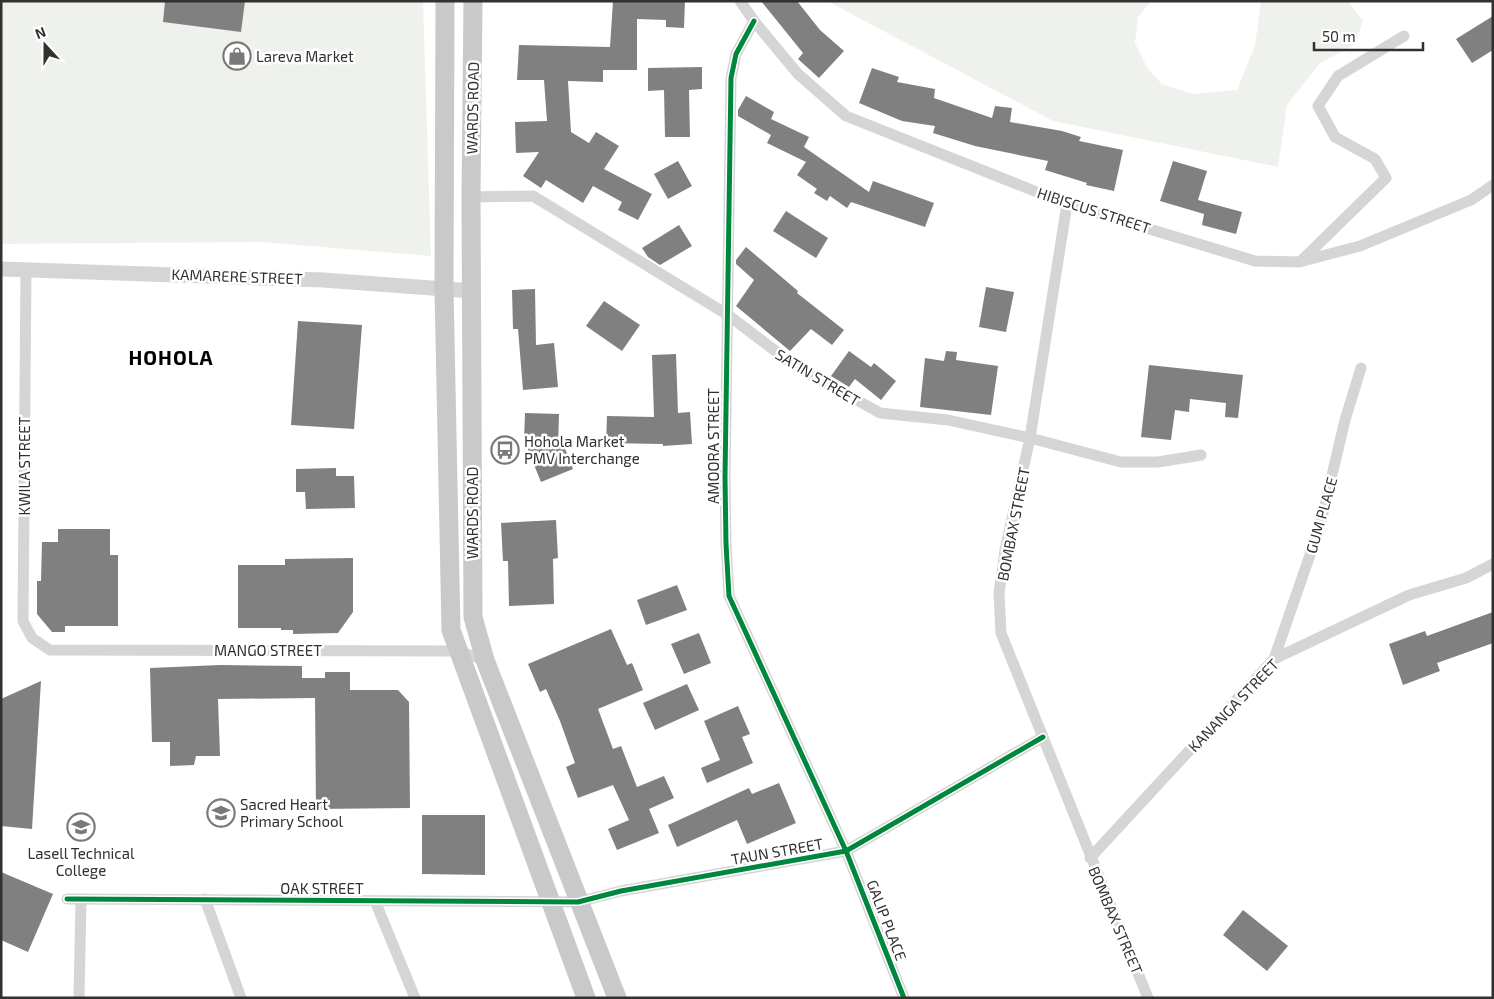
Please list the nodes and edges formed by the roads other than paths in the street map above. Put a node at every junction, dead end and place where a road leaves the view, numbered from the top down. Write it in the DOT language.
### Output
graph roads {
  1 [pos="445,1"];
  2 [pos="473,1"];
  3 [pos="740,1"];
  4 [pos="754,21"];
  5 [pos="1404,36"];
  6 [pos="1493,184"];
  7 [pos="471,197"];
  8 [pos="1067,204"];
  9 [pos="1299,262"];
  10 [pos="1,269"];
  11 [pos="26,270"];
  12 [pos="444,288"];
  13 [pos="472,291"];
  14 [pos="728,315"];
  15 [pos="1361,368"];
  16 [pos="1030,438"];
  17 [pos="1202,455"];
  18 [pos="1493,564"];
  19 [pos="50,650"];
  20 [pos="457,651"];
  21 [pos="1274,659"];
  22 [pos="485,660"];
  23 [pos="1043,737"];
  24 [pos="846,851"];
  25 [pos="1090,858"];
  26 [pos="67,899"];
  27 [pos="81,899"];
  28 [pos="205,900"];
  29 [pos="550,900"];
  30 [pos="375,901"];
  31 [pos="578,902"];
  32 [pos="79,998"];
  33 [pos="241,998"];
  34 [pos="415,998"];
  35 [pos="586,998"];
  36 [pos="617,998"];
  37 [pos="904,998"];
  38 [pos="1148,998"];
  1 -- 12 [label="main road, WARDS ROAD"];
  2 -- 7 [label="main road, WARDS ROAD"];
  3 -- 4 [label="street, HIBISCUS STREET"];
  4 -- 8 [label="street, HIBISCUS STREET"];
  4 -- 14 [label="street, AMOORA STREET"];
  5 -- 9 [label="street"];
  6 -- 9 [label="street, HIBISCUS STREET"];
  7 -- 13 [label="main road, WARDS ROAD"];
  7 -- 14 [label="street, SATIN STREET"];
  8 -- 9 [label="street, HIBISCUS STREET"];
  8 -- 16 [label="street, BOMBAX STREET"];
  10 -- 11 [label="street, KAMARERE STREET"];
  11 -- 12 [label="street, KAMARERE STREET"];
  11 -- 19 [label="street, KWILA STREET"];
  12 -- 13 [label="street, KAMARERE STREET"];
  12 -- 20 [label="main road, WARDS ROAD"];
  13 -- 22 [label="main road, WARDS ROAD"];
  14 -- 16 [label="street, SATIN STREET"];
  14 -- 24 [label="street, AMOORA STREET"];
  15 -- 21 [label="street, GUM PLACE"];
  16 -- 17 [label="street, SATIN STREET"];
  16 -- 23 [label="street, BOMBAX STREET"];
  18 -- 21 [label="street, KANANGA STREET"];
  19 -- 20 [label="street, MANGO STREET"];
  20 -- 22 [label="street, MANGO STREET"];
  20 -- 29 [label="main road, WARDS ROAD"];
  21 -- 25 [label="street, KANANGA STREET"];
  22 -- 31 [label="main road, WARDS ROAD"];
  23 -- 24 [label="street, TAUN STREET"];
  23 -- 25 [label="street, BOMBAX STREET"];
  24 -- 31 [label="street, TAUN STREET"];
  24 -- 37 [label="street, GALIP PLACE"];
  25 -- 38 [label="street, BOMBAX STREET"];
  26 -- 27 [label="street, OAK STREET"];
  27 -- 28 [label="street, OAK STREET"];
  27 -- 32 [label="street"];
  28 -- 30 [label="street, OAK STREET"];
  28 -- 33 [label="street"];
  29 -- 30 [label="street, OAK STREET"];
  29 -- 31 [label="street, OAK STREET"];
  29 -- 35 [label="main road, WARDS ROAD"];
  30 -- 34 [label="street"];
  31 -- 36 [label="main road, WARDS ROAD"];
}
